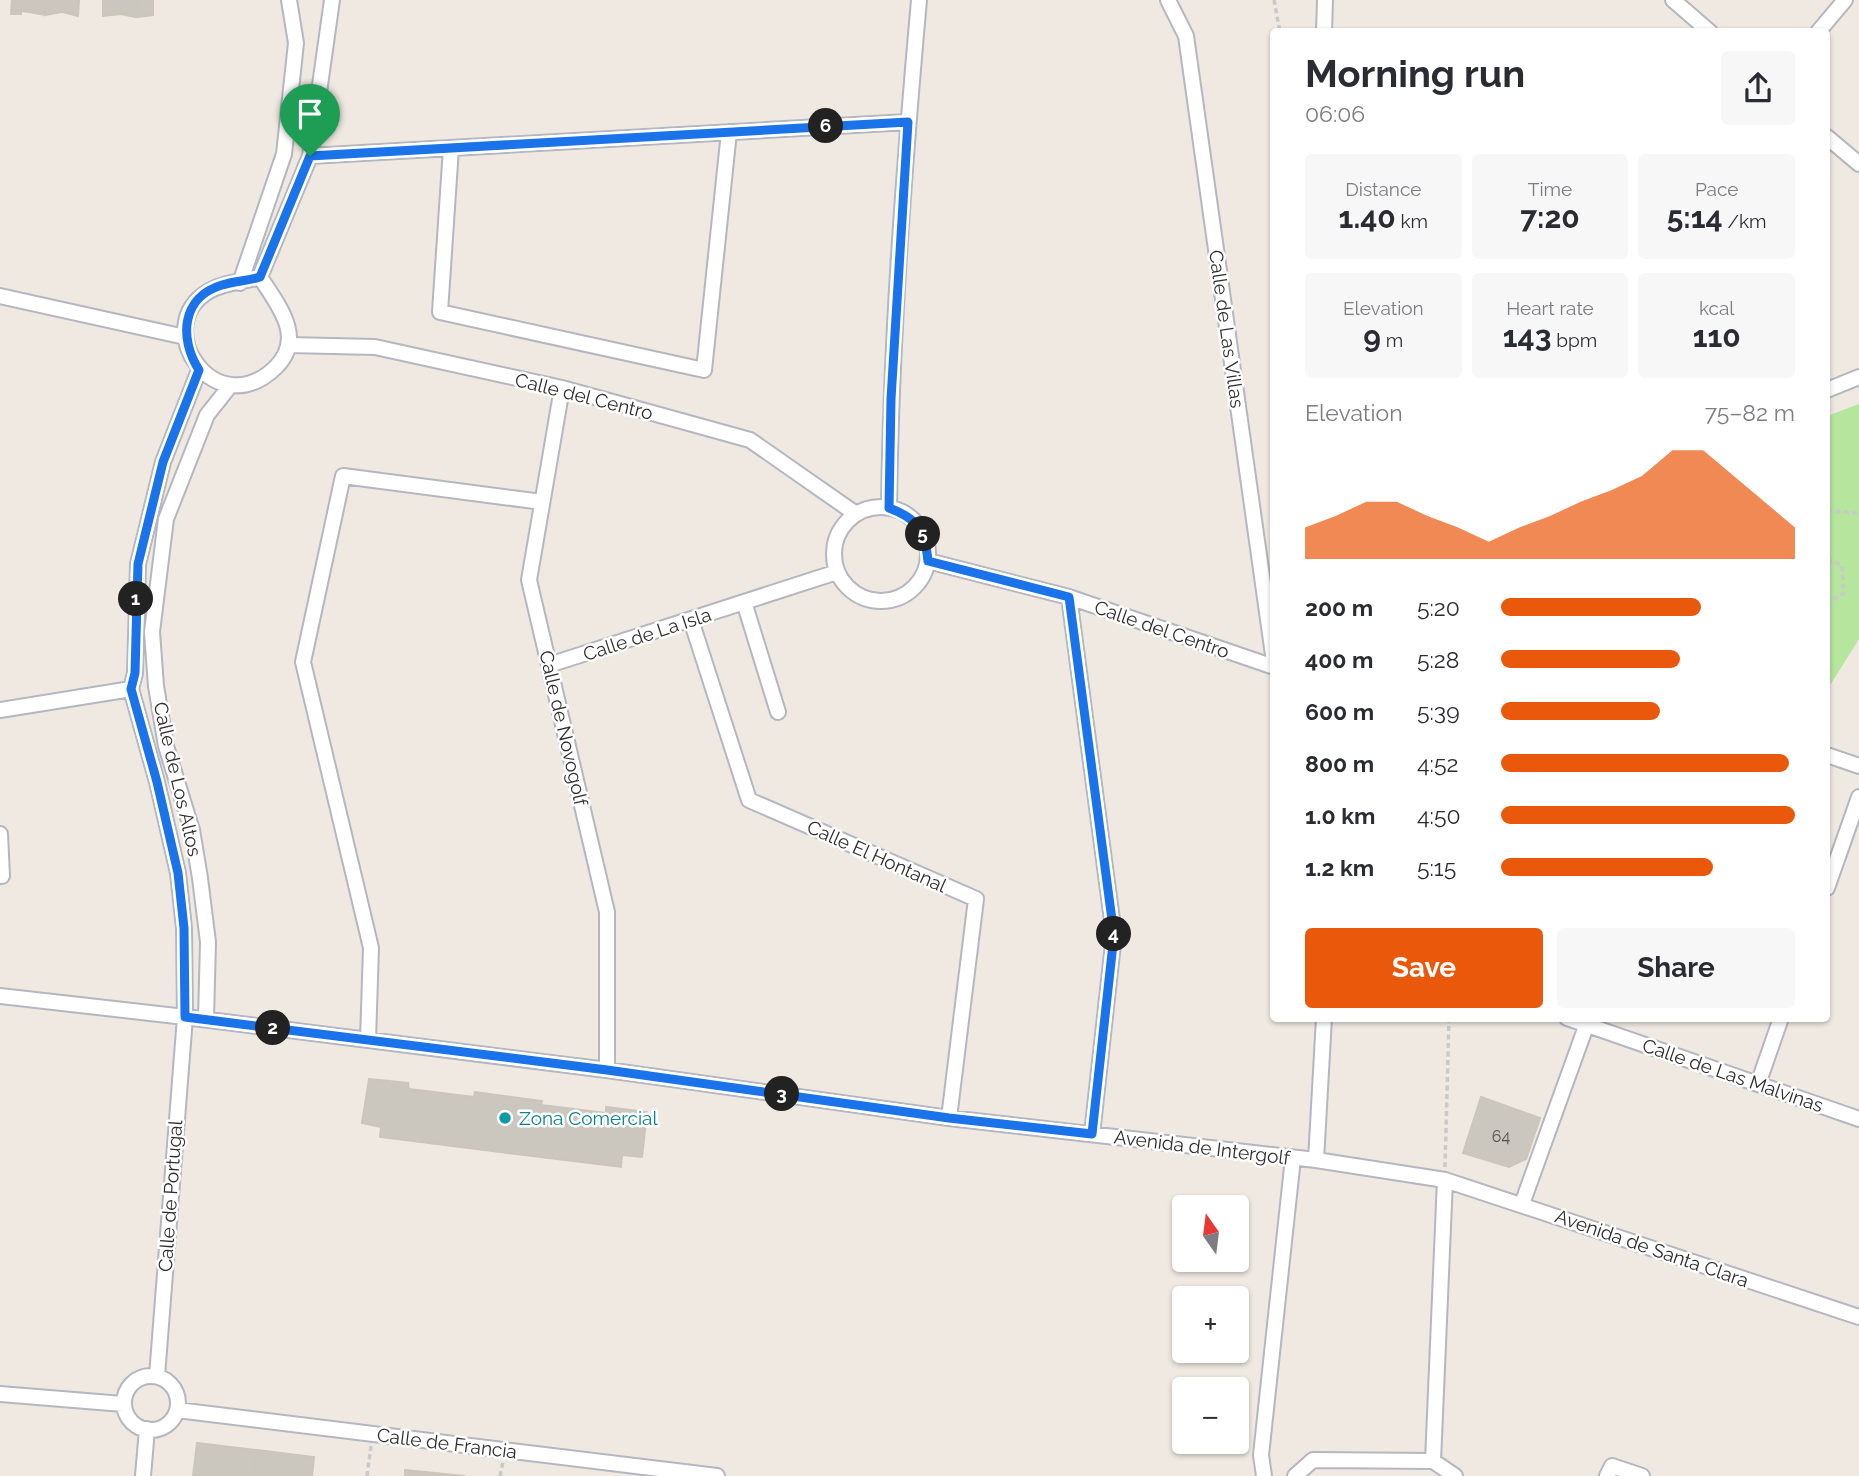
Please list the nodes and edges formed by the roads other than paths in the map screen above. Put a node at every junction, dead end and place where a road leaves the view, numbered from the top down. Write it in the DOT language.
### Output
graph roads {
  1 [pos="289,0"];
  2 [pos="332,0"];
  3 [pos="919,0"];
  4 [pos="1168,0"];
  5 [pos="1325,0"];
  6 [pos="1673,0"];
  7 [pos="1845,0"];
  8 [pos="1324,28"];
  9 [pos="1705,28"];
  10 [pos="1821,28"];
  11 [pos="908,122"];
  12 [pos="729,132"];
  13 [pos="1830,140"];
  14 [pos="451,148"];
  15 [pos="310,156"];
  16 [pos="1859,164"];
  17 [pos="260,277"];
  18 [pos="240,283"];
  19 [pos="0,296"];
  20 [pos="185,337"];
  21 [pos="288,345"];
  22 [pos="199,370"];
  23 [pos="1859,377"];
  24 [pos="230,386"];
  25 [pos="562,388"];
  26 [pos="1830,389"];
  27 [pos="542,502"];
  28 [pos="889,508"];
  29 [pos="856,514"];
  30 [pos="928,561"];
  31 [pos="837,572"];
  32 [pos="1069,597"];
  33 [pos="744,602"];
  34 [pos="691,620"];
  35 [pos="1270,636"];
  36 [pos="1270,664"];
  37 [pos="549,665"];
  38 [pos="131,689"];
  39 [pos="0,710"];
  40 [pos="778,712"];
  41 [pos="1830,756"];
  42 [pos="1859,766"];
  43 [pos="1859,797"];
  44 [pos="0,834"];
  45 [pos="0,876"];
  46 [pos="1830,879"];
  47 [pos="0,996"];
  48 [pos="185,1017"];
  49 [pos="206,1019"];
  50 [pos="1324,1022"];
  51 [pos="1588,1022"];
  52 [pos="1781,1022"];
  53 [pos="368,1040"];
  54 [pos="607,1070"];
  55 [pos="1758,1084"];
  56 [pos="949,1118"];
  57 [pos="1859,1119"];
  58 [pos="1092,1134"];
  59 [pos="1293,1158"];
  60 [pos="1315,1160"];
  61 [pos="1445,1180"];
  62 [pos="1522,1204"];
  63 [pos="1859,1317"];
  64 [pos="157,1376"];
  65 [pos="0,1394"];
  66 [pos="123,1404"];
  67 [pos="177,1410"];
  68 [pos="147,1429"];
  69 [pos="1433,1461"];
  70 [pos="144,1476"];
  71 [pos="717,1476"];
  72 [pos="1264,1476"];
  73 [pos="1295,1476"];
  74 [pos="1455,1476"];
  75 [pos="1607,1476"];
  76 [pos="1642,1476"];
  1 -- 18 [label="street"];
  2 -- 15 [label="street"];
  3 -- 11 [label="street"];
  4 -- 35 [label="street, Calle de Las Villas"];
  5 -- 8 [label="street"];
  6 -- 9 [label="street"];
  7 -- 10 [label="street"];
  11 -- 12 [label="street"];
  11 -- 28 [label="street"];
  12 -- 14 [label="street"];
  12 -- 14 [label="street"];
  13 -- 16 [label="street"];
  14 -- 15 [label="street"];
  15 -- 17 [label="street"];
  17 -- 18 [label="street"];
  17 -- 21 [label="street"];
  18 -- 20 [label="street"];
  19 -- 20 [label="street"];
  20 -- 22 [label="street"];
  21 -- 24 [label="street"];
  21 -- 25 [label="street, Calle del Centro"];
  22 -- 24 [label="street"];
  22 -- 38 [label="street, Calle de Los Altos"];
  23 -- 26 [label="street"];
  24 -- 49 [label="street, Calle de Los Altos"];
  25 -- 27 [label="street, Calle de Novogolf"];
  25 -- 29 [label="street, Calle del Centro"];
  27 -- 37 [label="street, Calle de Novogolf"];
  27 -- 53 [label="street"];
  28 -- 29 [label="street"];
  28 -- 30 [label="street"];
  29 -- 31 [label="street"];
  30 -- 31 [label="street"];
  30 -- 32 [label="street, Calle del Centro"];
  31 -- 33 [label="street, Calle de La Isla"];
  32 -- 36 [label="street, Calle del Centro"];
  32 -- 58 [label="street"];
  33 -- 34 [label="street, Calle de La Isla"];
  33 -- 40 [label="street"];
  34 -- 37 [label="street, Calle de La Isla"];
  34 -- 56 [label="street, Calle El Hontanal"];
  37 -- 54 [label="street, Calle de Novogolf"];
  38 -- 39 [label="street"];
  38 -- 48 [label="street, Calle de Los Altos"];
  41 -- 42 [label="street"];
  43 -- 46 [label="street"];
  44 -- 45 [label="street"];
  47 -- 48 [label="street, Avenida de Intergolf"];
  48 -- 49 [label="street, Avenida de Intergolf"];
  48 -- 64 [label="street, Calle de Portugal"];
  49 -- 53 [label="street, Avenida de Intergolf"];
  50 -- 60 [label="street"];
  51 -- 55 [label="street, Calle de Las Malvinas"];
  51 -- 62 [label="street"];
  52 -- 55 [label="street"];
  53 -- 54 [label="street, Avenida de Intergolf"];
  54 -- 56 [label="street, Avenida de Intergolf"];
  55 -- 57 [label="street, Calle de Las Malvinas"];
  56 -- 58 [label="street, Avenida de Intergolf"];
  58 -- 59 [label="street, Avenida de Intergolf"];
  59 -- 60 [label="street, Avenida de Intergolf"];
  59 -- 72 [label="street"];
  60 -- 61 [label="street, Avenida de Intergolf"];
  61 -- 62 [label="street, Avenida de Santa Clara"];
  61 -- 69 [label="street"];
  62 -- 63 [label="street, Avenida de Santa Clara"];
  64 -- 66 [label="street"];
  64 -- 67 [label="street"];
  65 -- 66 [label="street"];
  66 -- 68 [label="street"];
  67 -- 68 [label="street"];
  67 -- 71 [label="street, Calle de Francia"];
  68 -- 70 [label="street"];
  69 -- 73 [label="street"];
  69 -- 74 [label="street"];
  75 -- 76 [label="street"];
}
